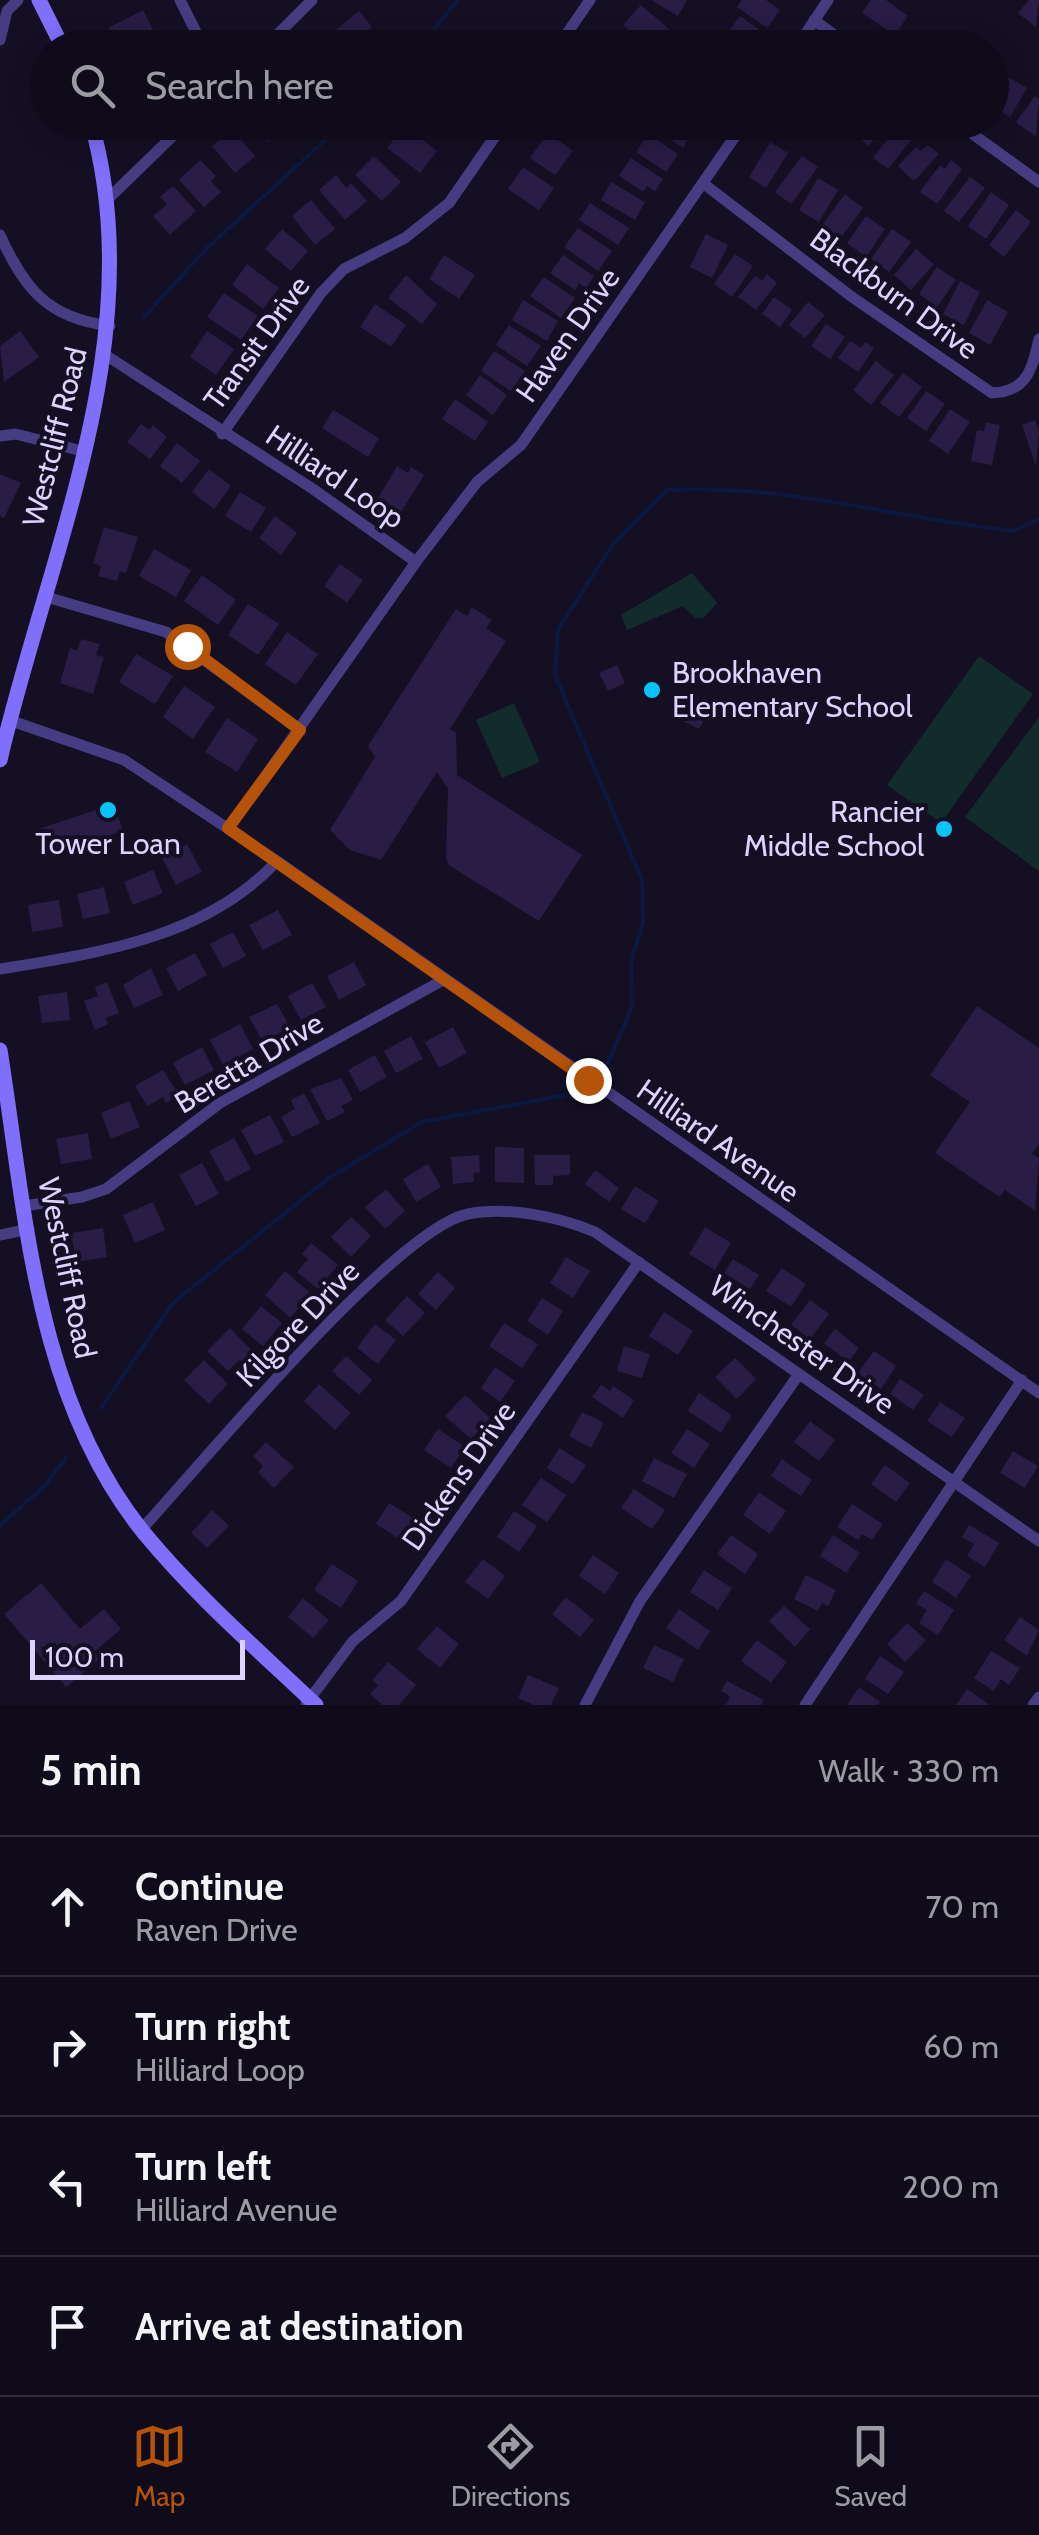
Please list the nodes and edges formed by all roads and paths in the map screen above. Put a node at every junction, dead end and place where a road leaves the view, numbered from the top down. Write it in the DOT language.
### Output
graph roads {
  1 [pos="18,0"];
  2 [pos="39,0"];
  3 [pos="180,0"];
  4 [pos="312,0"];
  5 [pos="590,0"];
  6 [pos="828,0"];
  7 [pos="814,20"];
  8 [pos="54,30"];
  9 [pos="195,30"];
  10 [pos="282,30"];
  11 [pos="569,30"];
  12 [pos="808,30"];
  13 [pos="828,30"];
  14 [pos="0,40"];
  15 [pos="95,140"];
  16 [pos="169,140"];
  17 [pos="493,140"];
  18 [pos="733,140"];
  19 [pos="981,140"];
  20 [pos="1039,182"];
  21 [pos="704,184"];
  22 [pos="107,200"];
  23 [pos="0,236"];
  24 [pos="110,326"];
  25 [pos="1039,339"];
  26 [pos="104,354"];
  27 [pos="222,434"];
  28 [pos="0,436"];
  29 [pos="82,452"];
  30 [pos="416,562"];
  31 [pos="43,596"];
  32 [pos="5,718"];
  33 [pos="300,730"];
  34 [pos="0,760"];
  35 [pos="228,828"];
  36 [pos="277,861"];
  37 [pos="0,969"];
  38 [pos="444,978"];
  39 [pos="0,1050"];
  40 [pos="24,1206"];
  41 [pos="524,1216"];
  42 [pos="29,1229"];
  43 [pos="0,1234"];
  44 [pos="638,1262"];
  45 [pos="799,1374"];
  46 [pos="1022,1380"];
  47 [pos="1039,1393"];
  48 [pos="953,1483"];
  49 [pos="142,1530"];
  50 [pos="1039,1542"];
  51 [pos="1039,1697"];
  52 [pos="310,1703"];
  53 [pos="584,1705"];
  54 [pos="805,1705"];
  55 [pos="1034,1705"];
  1 -- 14 [label="street"];
  2 -- 8 [label="street"];
  3 -- 9 [label="street"];
  4 -- 10 [label="street"];
  5 -- 11 [label="street"];
  6 -- 7 [label="street"];
  7 -- 12 [label="street"];
  7 -- 13 [label="street"];
  15 -- 22 [label="street, Westcliff Road"];
  16 -- 22 [label="street"];
  17 -- 27 [label="street, Transit Drive"];
  18 -- 21 [label="street, Haven Drive"];
  19 -- 20 [label="street"];
  21 -- 25 [label="street, Blackburn Drive"];
  21 -- 30 [label="street, Haven Drive"];
  22 -- 24 [label="street, Westcliff Road"];
  23 -- 24 [label="street"];
  24 -- 26 [label="street, Westcliff Road"];
  26 -- 27 [label="street, Hilliard Loop"];
  26 -- 29 [label="street, Westcliff Road"];
  27 -- 30 [label="street, Hilliard Loop"];
  28 -- 29 [label="street"];
  29 -- 31 [label="street, Westcliff Road"];
  30 -- 33 [label="street, Hilliard Loop"];
  31 -- 32 [label="street, Westcliff Road"];
  31 -- 33 [label="street"];
  32 -- 34 [label="street, Westcliff Road"];
  32 -- 35 [label="street, Hilliard Avenue"];
  33 -- 35 [label="street, Hilliard Loop"];
  35 -- 36 [label="street, Hilliard Avenue"];
  36 -- 37 [label="street"];
  36 -- 38 [label="street, Hilliard Avenue"];
  38 -- 40 [label="street, Beretta Drive"];
  38 -- 46 [label="street, Hilliard Avenue"];
  39 -- 40 [label="street, Westcliff Road"];
  40 -- 42 [label="street, Westcliff Road"];
  41 -- 44 [label="street, Winchester Drive"];
  41 -- 49 [label="street, Kilgore Drive"];
  42 -- 43 [label="street"];
  42 -- 49 [label="street, Westcliff Road"];
  44 -- 45 [label="street, Winchester Drive"];
  44 -- 52 [label="street, Dickens Drive"];
  45 -- 48 [label="street, Winchester Drive"];
  45 -- 53 [label="street"];
  46 -- 47 [label="street, Hilliard Avenue"];
  46 -- 48 [label="street"];
  48 -- 50 [label="street, Winchester Drive"];
  48 -- 54 [label="street"];
  49 -- 52 [label="street, Westcliff Road"];
  51 -- 55 [label="street"];
}
